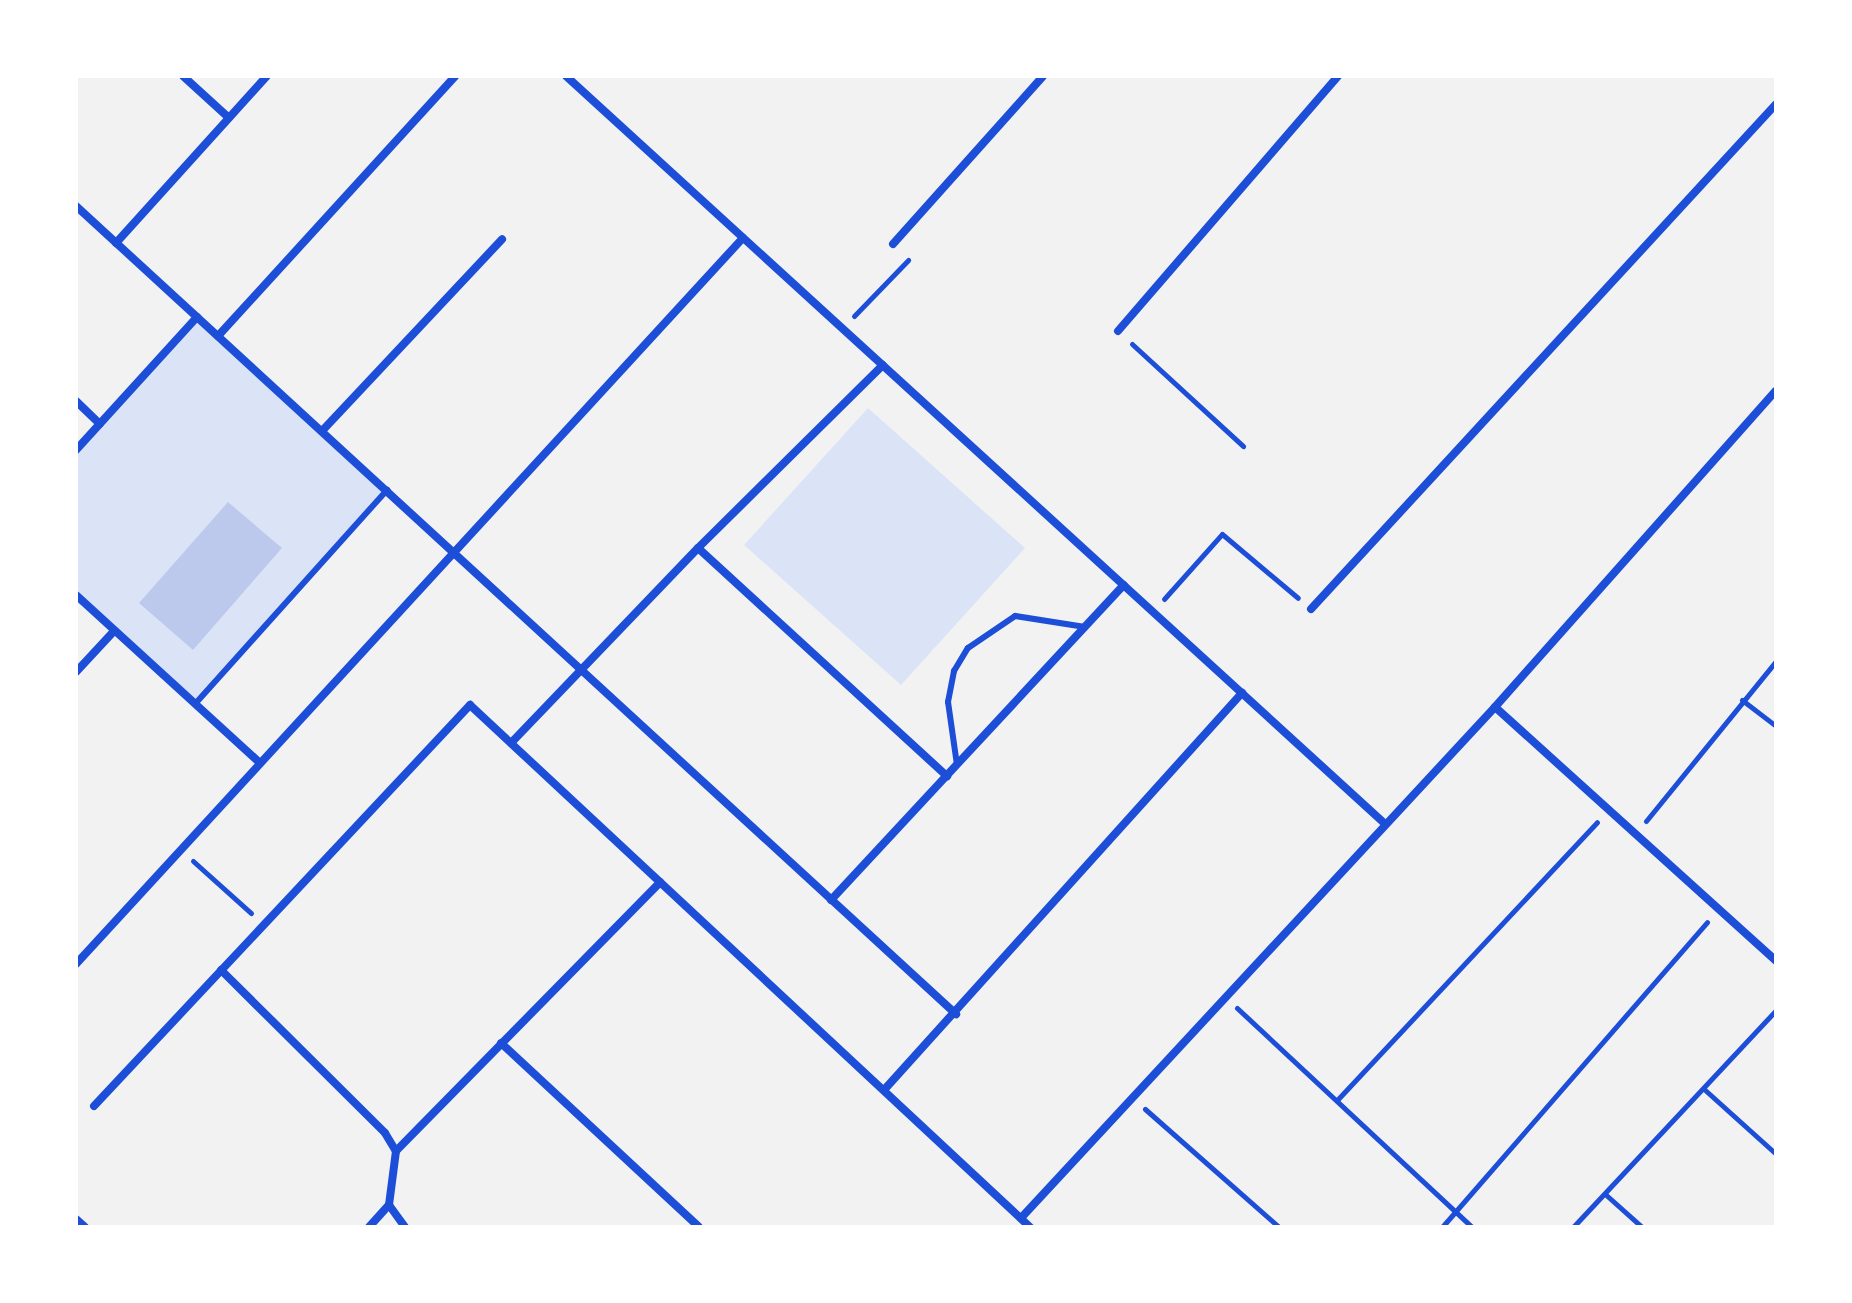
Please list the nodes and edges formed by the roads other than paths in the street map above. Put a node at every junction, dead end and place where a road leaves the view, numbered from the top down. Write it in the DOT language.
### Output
graph roads {
  1 [pos="183,76"];
  2 [pos="267,76"];
  3 [pos="455,76"];
  4 [pos="566,76"];
  5 [pos="1043,76"];
  6 [pos="1338,76"];
  7 [pos="1776,104"];
  8 [pos="229,118"];
  9 [pos="76,206"];
  10 [pos="743,238"];
  11 [pos="502,239"];
  12 [pos="116,243"];
  13 [pos="893,244"];
  14 [pos="197,317"];
  15 [pos="1118,331"];
  16 [pos="218,336"];
  17 [pos="883,365"];
  18 [pos="1776,391"];
  19 [pos="76,401"];
  20 [pos="100,424"];
  21 [pos="322,431"];
  22 [pos="76,450"];
  23 [pos="387,490"];
  24 [pos="698,548"];
  25 [pos="453,551"];
  26 [pos="1124,585"];
  27 [pos="76,595"];
  28 [pos="1311,609"];
  29 [pos="1085,627"];
  30 [pos="114,631"];
  31 [pos="584,671"];
  32 [pos="76,672"];
  33 [pos="1242,693"];
  34 [pos="195,704"];
  35 [pos="1495,707"];
  36 [pos="511,743"];
  37 [pos="260,763"];
  38 [pos="957,765"];
  39 [pos="947,776"];
  40 [pos="1384,823"];
  41 [pos="660,882"];
  42 [pos="831,900"];
  43 [pos="1776,961"];
  44 [pos="76,964"];
  45 [pos="221,970"];
  46 [pos="956,1014"];
  47 [pos="501,1043"];
  48 [pos="884,1090"];
  49 [pos="94,1106"];
  50 [pos="396,1151"];
  51 [pos="389,1205"];
  52 [pos="1021,1218"];
  53 [pos="76,1219"];
  54 [pos="85,1227"];
  55 [pos="369,1227"];
  56 [pos="405,1227"];
  57 [pos="699,1227"];
  58 [pos="1030,1227"];
  1 -- 8 [label="street"];
  2 -- 8 [label="street"];
  3 -- 16 [label="street"];
  4 -- 10 [label="street"];
  5 -- 13 [label="street"];
  6 -- 15 [label="street"];
  7 -- 28 [label="street"];
  8 -- 12 [label="street"];
  9 -- 12 [label="street"];
  10 -- 17 [label="street"];
  10 -- 25 [label="street"];
  11 -- 21 [label="street"];
  12 -- 14 [label="street"];
  14 -- 16 [label="street"];
  14 -- 20 [label="street"];
  16 -- 21 [label="street"];
  17 -- 24 [label="street"];
  17 -- 26 [label="street"];
  18 -- 35 [label="street"];
  19 -- 20 [label="street"];
  20 -- 22 [label="street"];
  21 -- 23 [label="street"];
  23 -- 25 [label="street"];
  23 -- 34 [label="lane"];
  24 -- 31 [label="street"];
  24 -- 39 [label="street"];
  25 -- 31 [label="street"];
  25 -- 37 [label="street"];
  26 -- 29 [label="street"];
  26 -- 33 [label="street"];
  27 -- 30 [label="street"];
  29 -- 38 [label="street"];
  29 -- 38 [label="lane"];
  30 -- 32 [label="street"];
  30 -- 34 [label="street"];
  31 -- 36 [label="street"];
  31 -- 42 [label="street"];
  33 -- 40 [label="street"];
  33 -- 46 [label="street"];
  34 -- 37 [label="street"];
  35 -- 40 [label="street"];
  35 -- 43 [label="street"];
  36 -- 41 [label="street"];
  36 -- 45 [label="street"];
  37 -- 44 [label="street"];
  38 -- 39 [label="street"];
  39 -- 42 [label="street"];
  40 -- 52 [label="street"];
  41 -- 47 [label="street"];
  41 -- 48 [label="street"];
  42 -- 46 [label="street"];
  45 -- 49 [label="street"];
  45 -- 50 [label="street"];
  46 -- 48 [label="street"];
  47 -- 50 [label="street"];
  47 -- 57 [label="street"];
  48 -- 52 [label="street"];
  50 -- 51 [label="street"];
  51 -- 55 [label="street"];
  51 -- 56 [label="street"];
  52 -- 58 [label="street"];
  53 -- 54 [label="street"];
}
